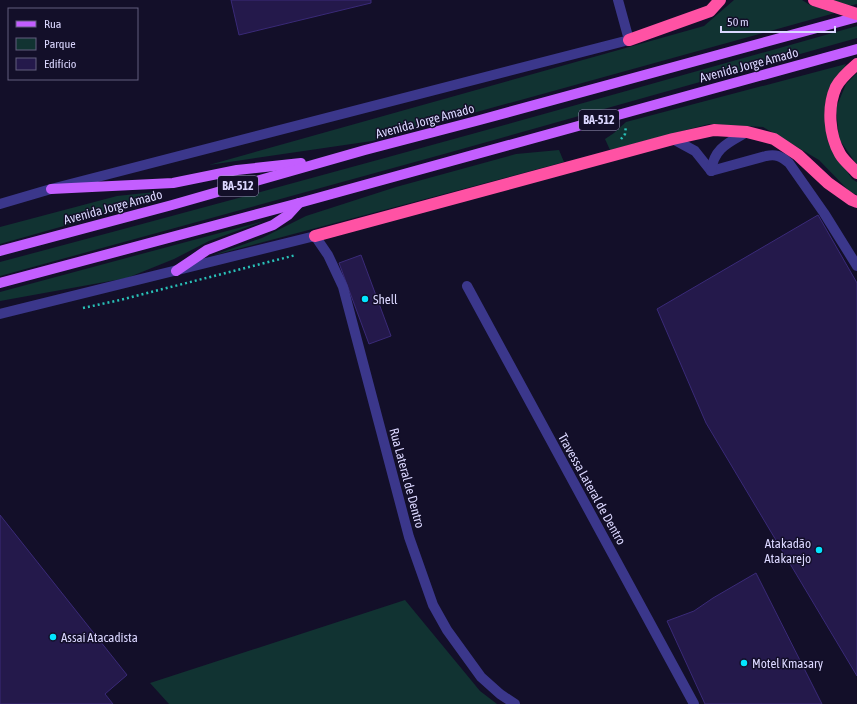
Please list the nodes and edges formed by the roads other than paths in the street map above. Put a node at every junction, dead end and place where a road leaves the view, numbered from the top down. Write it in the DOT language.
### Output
graph roads {
  1 [pos="618,0"];
  2 [pos="720,0"];
  3 [pos="814,0"];
  4 [pos="857,15"];
  5 [pos="629,40"];
  6 [pos="857,49"];
  7 [pos="857,64"];
  8 [pos="747,132"];
  9 [pos="673,139"];
  10 [pos="330,160"];
  11 [pos="711,171"];
  12 [pos="857,172"];
  13 [pos="51,189"];
  14 [pos="857,202"];
  15 [pos="299,203"];
  16 [pos="0,204"];
  17 [pos="315,236"];
  18 [pos="0,251"];
  19 [pos="857,266"];
  20 [pos="176,271"];
  21 [pos="0,283"];
  22 [pos="467,286"];
  23 [pos="0,314"];
  24 [pos="515,704"];
  25 [pos="694,704"];
  1 -- 5 [label="street"];
  2 -- 5 [label="highway"];
  3 -- 4 [label="highway"];
  4 -- 10 [label="main road, Avenida Jorge Amado / BA-512"];
  5 -- 13 [label="street"];
  6 -- 15 [label="main road, Avenida Jorge Amado / BA-512"];
  7 -- 12 [label="highway"];
  8 -- 9 [label="highway"];
  8 -- 11 [label="street"];
  8 -- 14 [label="highway"];
  9 -- 11 [label="street"];
  9 -- 17 [label="highway"];
  10 -- 13 [label="main road"];
  10 -- 18 [label="main road, Avenida Jorge Amado / BA-512"];
  11 -- 19 [label="street"];
  13 -- 16 [label="street"];
  15 -- 20 [label="main road"];
  15 -- 21 [label="main road, Avenida Jorge Amado / BA-512"];
  17 -- 20 [label="street"];
  17 -- 24 [label="street, Rua Lateral de Dentro"];
  20 -- 23 [label="street"];
  22 -- 25 [label="street, Travessa Lateral de Dentro"];
}
